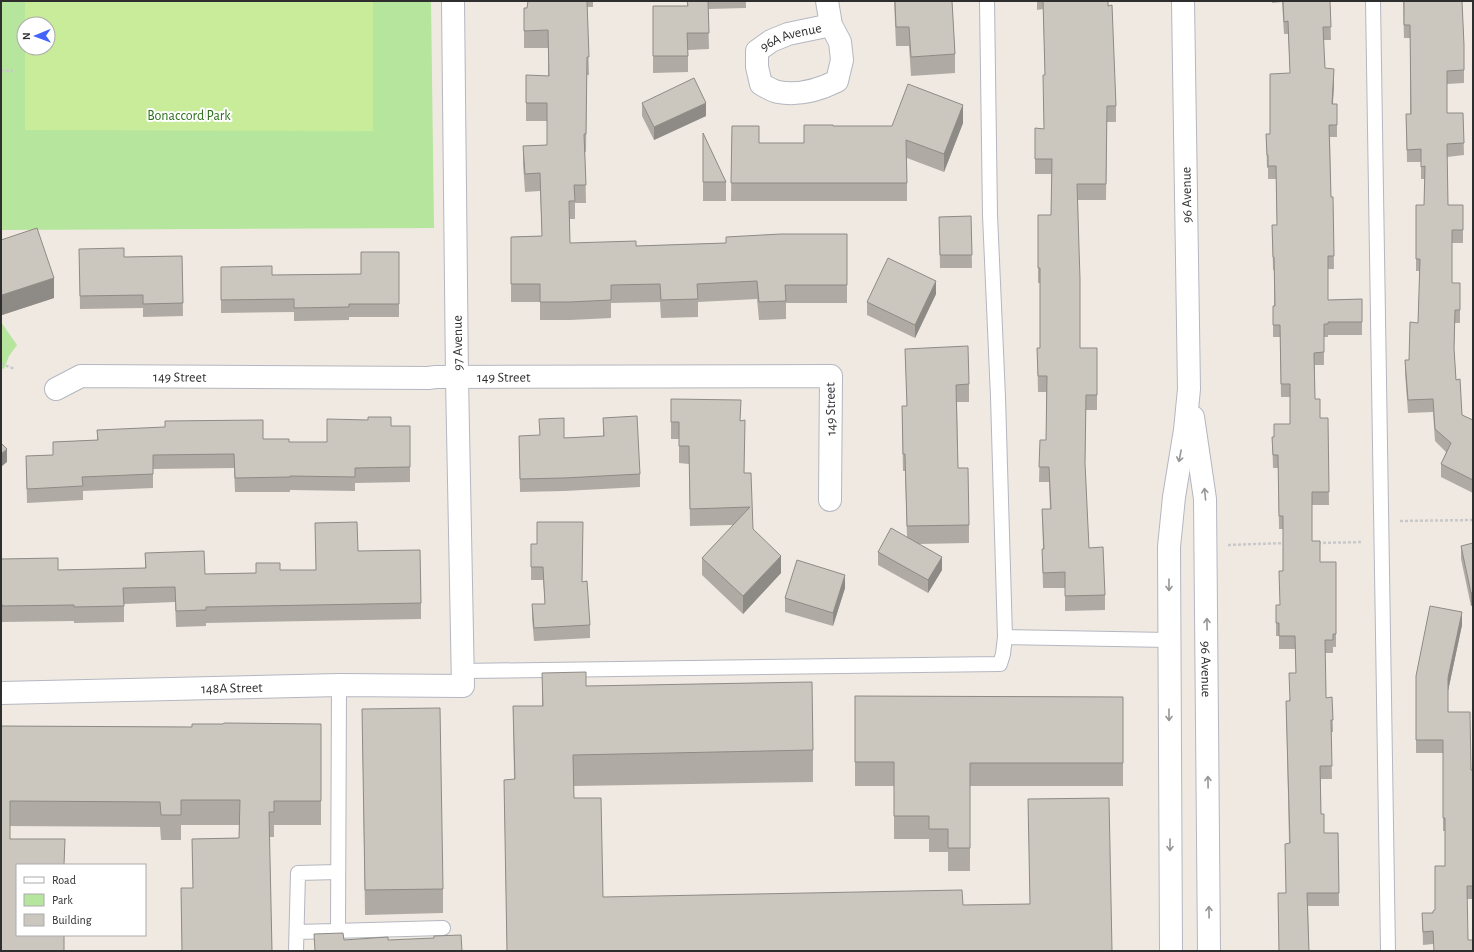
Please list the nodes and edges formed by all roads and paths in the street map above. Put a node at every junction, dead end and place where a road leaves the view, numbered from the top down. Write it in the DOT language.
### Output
graph roads {
  1 [pos="453,1"];
  2 [pos="827,1"];
  3 [pos="987,1"];
  4 [pos="1183,1"];
  5 [pos="1373,1"];
  6 [pos="831,25"];
  7 [pos="1,70"];
  8 [pos="13,71"];
  9 [pos="1,364"];
  10 [pos="15,369"];
  11 [pos="457,378"];
  12 [pos="1189,389"];
  13 [pos="56,390"];
  14 [pos="830,500"];
  15 [pos="1473,520"];
  16 [pos="1381,521"];
  17 [pos="1381,542"];
  18 [pos="1290,543"];
  19 [pos="1312,543"];
  20 [pos="1228,544"];
  21 [pos="1005,637"];
  22 [pos="1169,640"];
  23 [pos="462,679"];
  24 [pos="339,686"];
  25 [pos="1,693"];
  26 [pos="338,872"];
  27 [pos="443,928"];
  28 [pos="338,930"];
  29 [pos="296,932"];
  30 [pos="296,951"];
  31 [pos="1171,951"];
  32 [pos="1210,951"];
  33 [pos="1388,951"];
  1 -- 11 [label="street, 97 Avenue"];
  2 -- 6 [label="street, 96A Avenue"];
  3 -- 21 [label="lane"];
  4 -- 12 [label="street, 96 Avenue"];
  5 -- 16 [label="lane"];
  7 -- 8 [label="path"];
  9 -- 10 [label="path"];
  11 -- 13 [label="street, 149 Street"];
  11 -- 14 [label="street, 149 Street"];
  11 -- 23 [label="street, 97 Avenue"];
  12 -- 22 [label="street, 96 Avenue, one-way"];
  32 -- 12 [label="street, 96 Avenue, one-way"];
  15 -- 16 [label="path"];
  16 -- 17 [label="lane"];
  17 -- 19 [label="path"];
  17 -- 33 [label="lane"];
  18 -- 20 [label="path"];
  21 -- 22 [label="lane"];
  21 -- 23 [label="lane"];
  22 -- 31 [label="street, 96 Avenue, one-way"];
  23 -- 24 [label="street, 148A Street"];
  24 -- 25 [label="street, 148A Street"];
  24 -- 26 [label="lane"];
  26 -- 28 [label="lane"];
  26 -- 29 [label="lane"];
  27 -- 28 [label="lane"];
  28 -- 29 [label="lane"];
  29 -- 30 [label="lane"];
}
